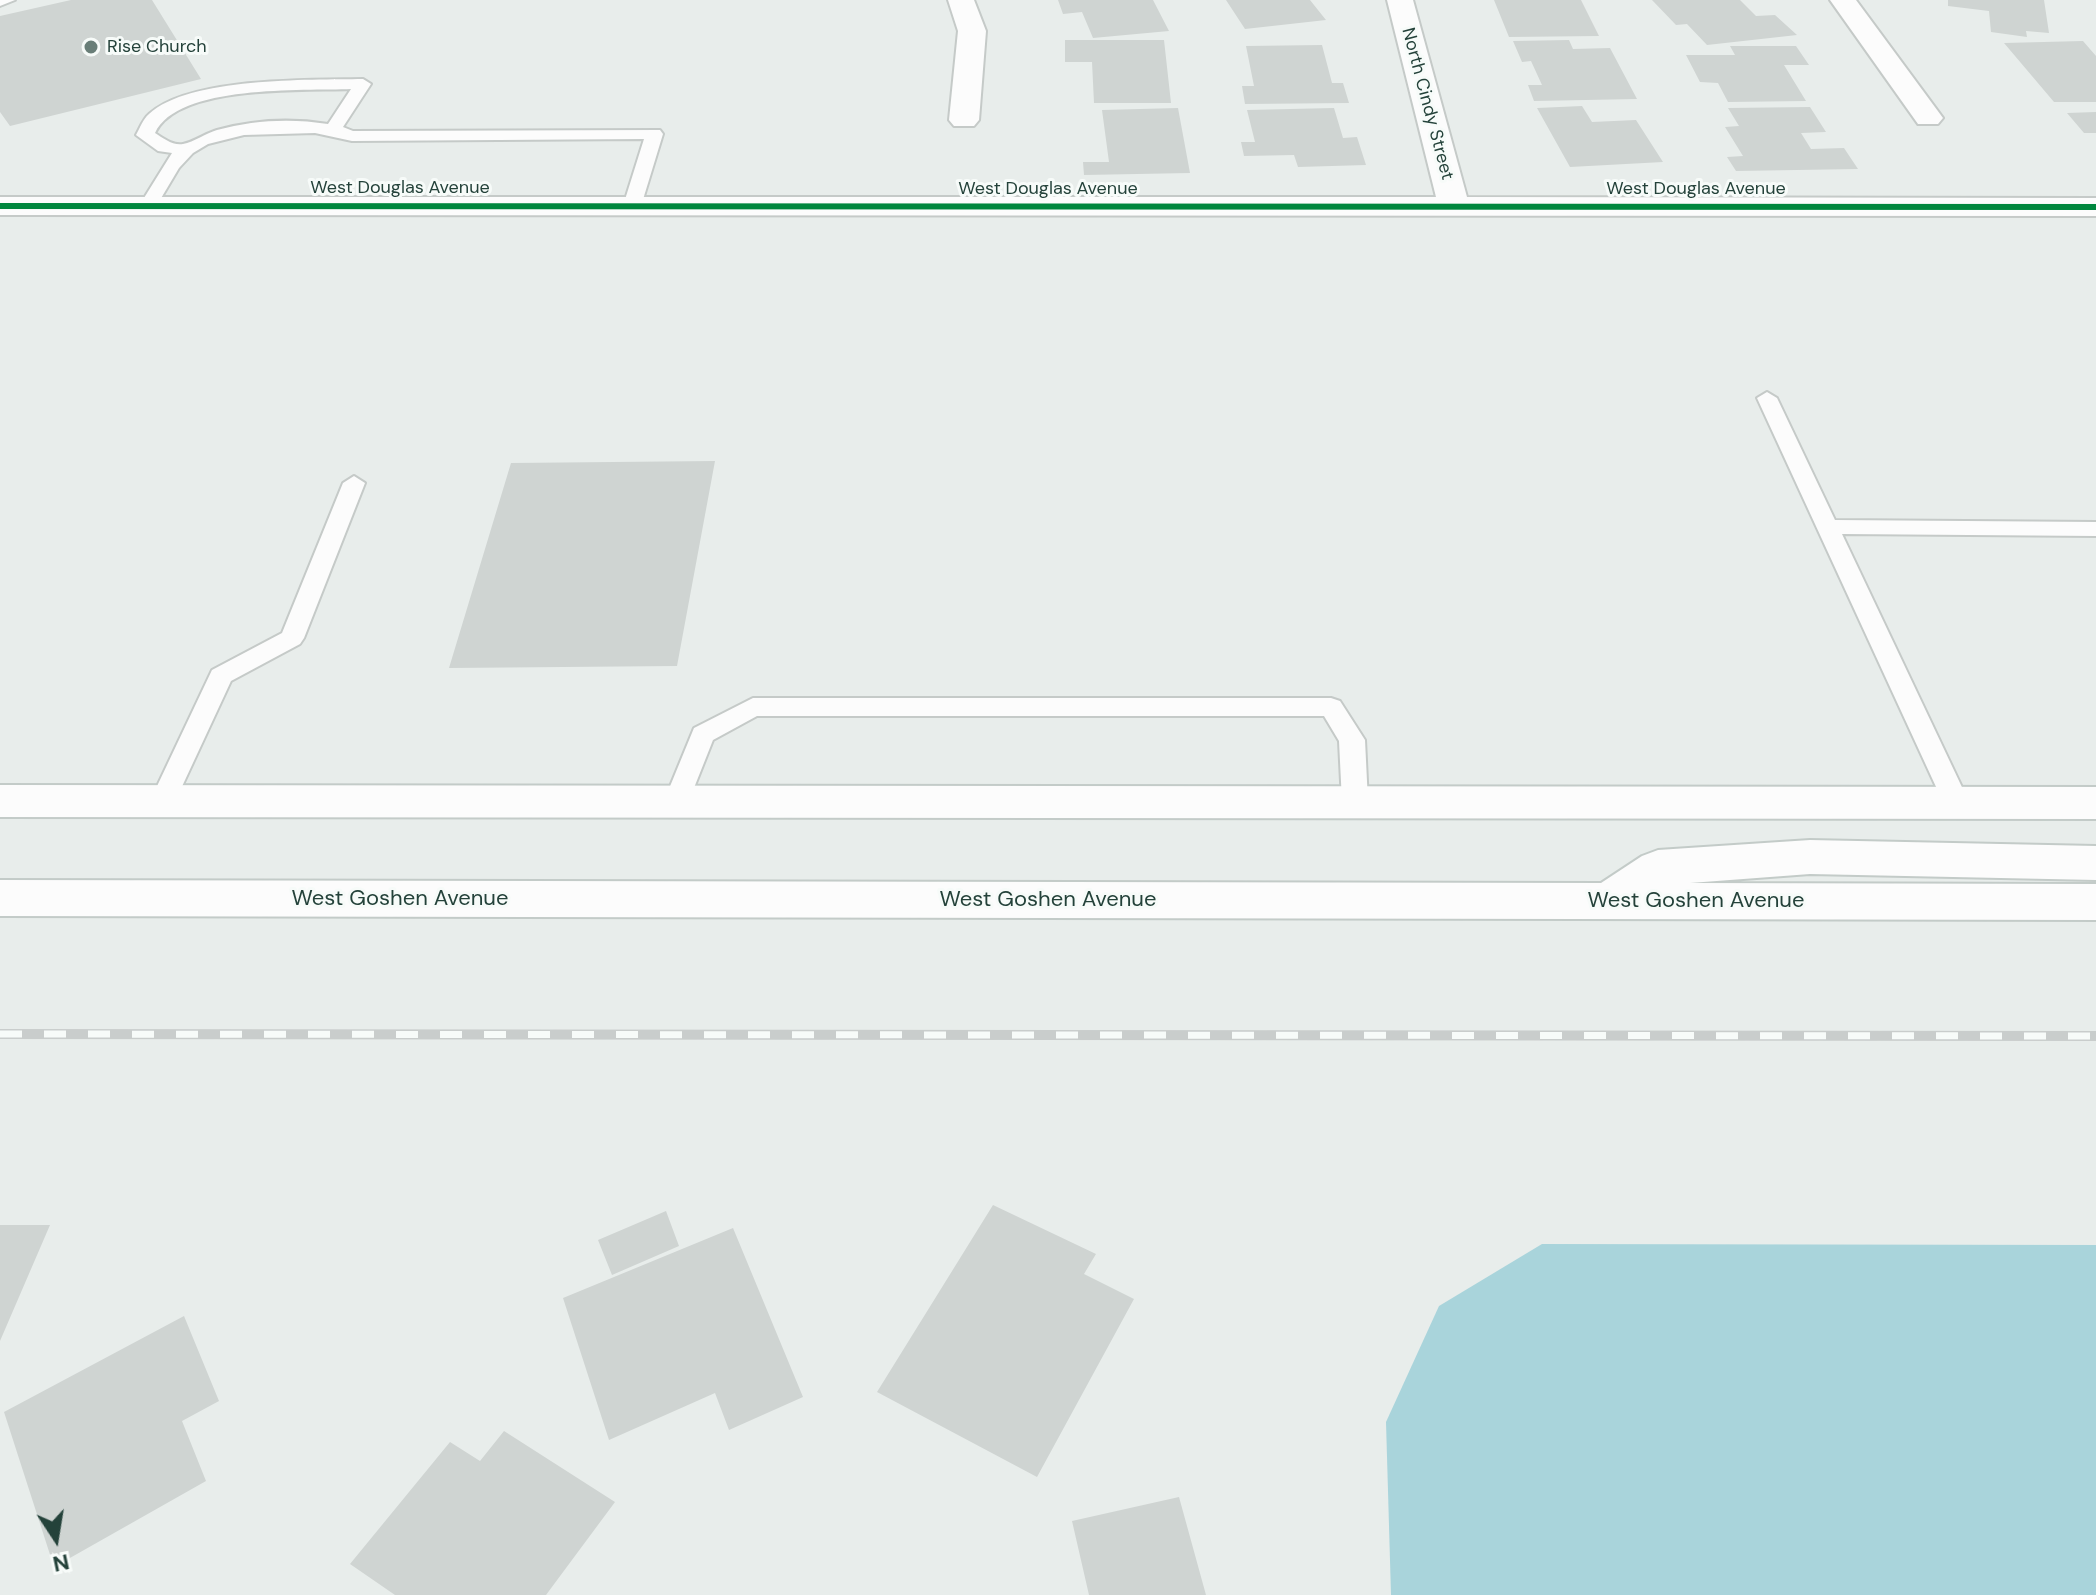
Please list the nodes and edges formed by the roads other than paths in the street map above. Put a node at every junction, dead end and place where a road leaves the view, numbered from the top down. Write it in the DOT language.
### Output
graph roads {
  1 [pos="7,0"];
  2 [pos="961,0"];
  3 [pos="1400,0"];
  4 [pos="1843,0"];
  5 [pos="0,1"];
  6 [pos="1928,118"];
  7 [pos="964,120"];
  8 [pos="334,128"];
  9 [pos="185,150"];
  10 [pos="0,206"];
  11 [pos="148,206"];
  12 [pos="632,206"];
  13 [pos="1454,207"];
  14 [pos="2096,207"];
  15 [pos="1767,398"];
  16 [pos="354,483"];
  17 [pos="1828,527"];
  18 [pos="2092,535"];
  19 [pos="0,801"];
  20 [pos="163,801"];
  21 [pos="677,801"];
  22 [pos="1355,802"];
  23 [pos="1956,802"];
  24 [pos="2096,803"];
  25 [pos="2096,863"];
  26 [pos="0,898"];
  27 [pos="1609,901"];
  28 [pos="2096,902"];
  1 -- 5 [label="lane"];
  2 -- 7 [label="main road"];
  3 -- 13 [label="main road, North Cindy Street"];
  4 -- 6 [label="main road"];
  8 -- 9 [label="lane"];
  8 -- 9 [label="lane"];
  8 -- 12 [label="lane"];
  9 -- 11 [label="lane"];
  10 -- 11 [label="main road, West Douglas Avenue"];
  11 -- 12 [label="main road, West Douglas Avenue"];
  12 -- 13 [label="main road, West Douglas Avenue"];
  13 -- 14 [label="main road, West Douglas Avenue"];
  15 -- 17 [label="lane"];
  16 -- 20 [label="lane"];
  17 -- 18 [label="lane"];
  17 -- 23 [label="lane"];
  19 -- 20 [label="main road"];
  20 -- 21 [label="main road"];
  21 -- 22 [label="main road"];
  21 -- 22 [label="lane"];
  22 -- 23 [label="main road"];
  23 -- 24 [label="main road"];
  25 -- 27 [label="main road"];
  26 -- 27 [label="main road, West Goshen Avenue"];
  27 -- 28 [label="main road, West Goshen Avenue"];
}
